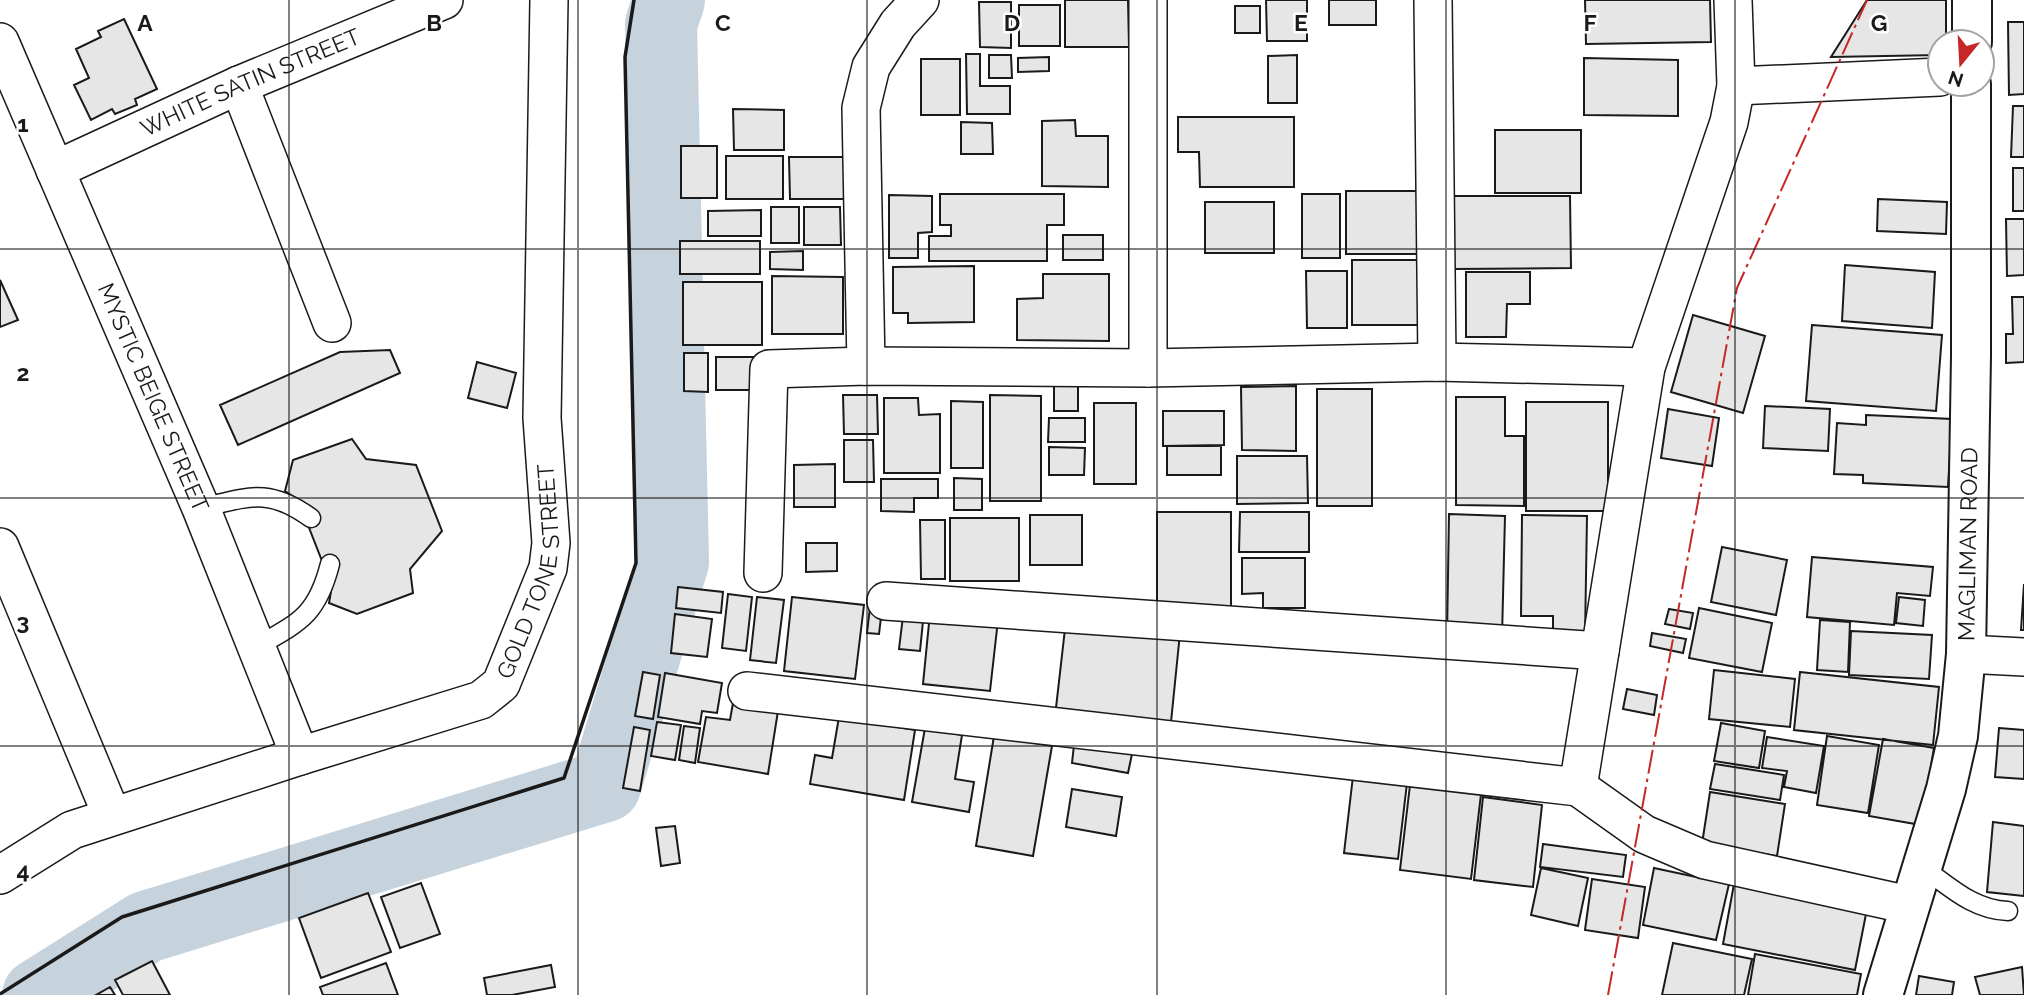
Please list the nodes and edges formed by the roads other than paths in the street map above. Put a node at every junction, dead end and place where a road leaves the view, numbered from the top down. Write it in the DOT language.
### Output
graph roads {
  1 [pos="444,0"];
  2 [pos="549,0"];
  3 [pos="920,0"];
  4 [pos="1148,0"];
  5 [pos="1433,0"];
  6 [pos="1733,0"];
  7 [pos="1972,0"];
  8 [pos="1972,28"];
  9 [pos="0,42"];
  10 [pos="1926,78"];
  11 [pos="239,85"];
  12 [pos="1736,86"];
  13 [pos="1971,98"];
  14 [pos="55,170"];
  15 [pos="332,323"];
  16 [pos="1437,362"];
  17 [pos="866,366"];
  18 [pos="1646,367"];
  19 [pos="1148,368"];
  20 [pos="201,508"];
  21 [pos="311,518"];
  22 [pos="0,547"];
  23 [pos="330,564"];
  24 [pos="763,573"];
  25 [pos="886,601"];
  26 [pos="256,646"];
  27 [pos="1600,651"];
  28 [pos="1966,654"];
  29 [pos="2024,657"];
  30 [pos="747,691"];
  31 [pos="300,756"];
  32 [pos="1578,788"];
  33 [pos="112,816"];
  34 [pos="1922,867"];
  35 [pos="0,875"];
  36 [pos="1909,905"];
  37 [pos="2008,911"];
  38 [pos="1883,995"];
  1 -- 11 [label="street, WHITE SATIN STREET"];
  2 -- 31 [label="street, GOLD TONE STREET"];
  3 -- 17 [label="street"];
  4 -- 19 [label="street"];
  5 -- 16 [label="street"];
  6 -- 12 [label="street"];
  7 -- 8 [label="street"];
  9 -- 14 [label="street, MYSTIC BEIGE STREET"];
  10 -- 12 [label="street"];
  11 -- 14 [label="street, WHITE SATIN STREET"];
  11 -- 15 [label="street"];
  12 -- 18 [label="street"];
  13 -- 28 [label="street, MAGLIMAN ROAD"];
  14 -- 20 [label="street, MYSTIC BEIGE STREET"];
  16 -- 18 [label="street"];
  16 -- 19 [label="street"];
  17 -- 19 [label="street"];
  17 -- 24 [label="street"];
  18 -- 27 [label="street"];
  20 -- 21 [label="lane"];
  20 -- 26 [label="street, MYSTIC BEIGE STREET"];
  22 -- 33 [label="street"];
  23 -- 26 [label="lane"];
  25 -- 27 [label="street"];
  26 -- 31 [label="street, MYSTIC BEIGE STREET"];
  27 -- 32 [label="street"];
  28 -- 29 [label="street"];
  28 -- 34 [label="street, MAGLIMAN ROAD"];
  30 -- 32 [label="street"];
  31 -- 33 [label="street, GOLD TONE STREET"];
  32 -- 36 [label="street"];
  33 -- 35 [label="street, GOLD TONE STREET"];
  34 -- 36 [label="street, MAGLIMAN ROAD"];
  34 -- 37 [label="lane"];
  36 -- 38 [label="street, MAGLIMAN ROAD"];
}
